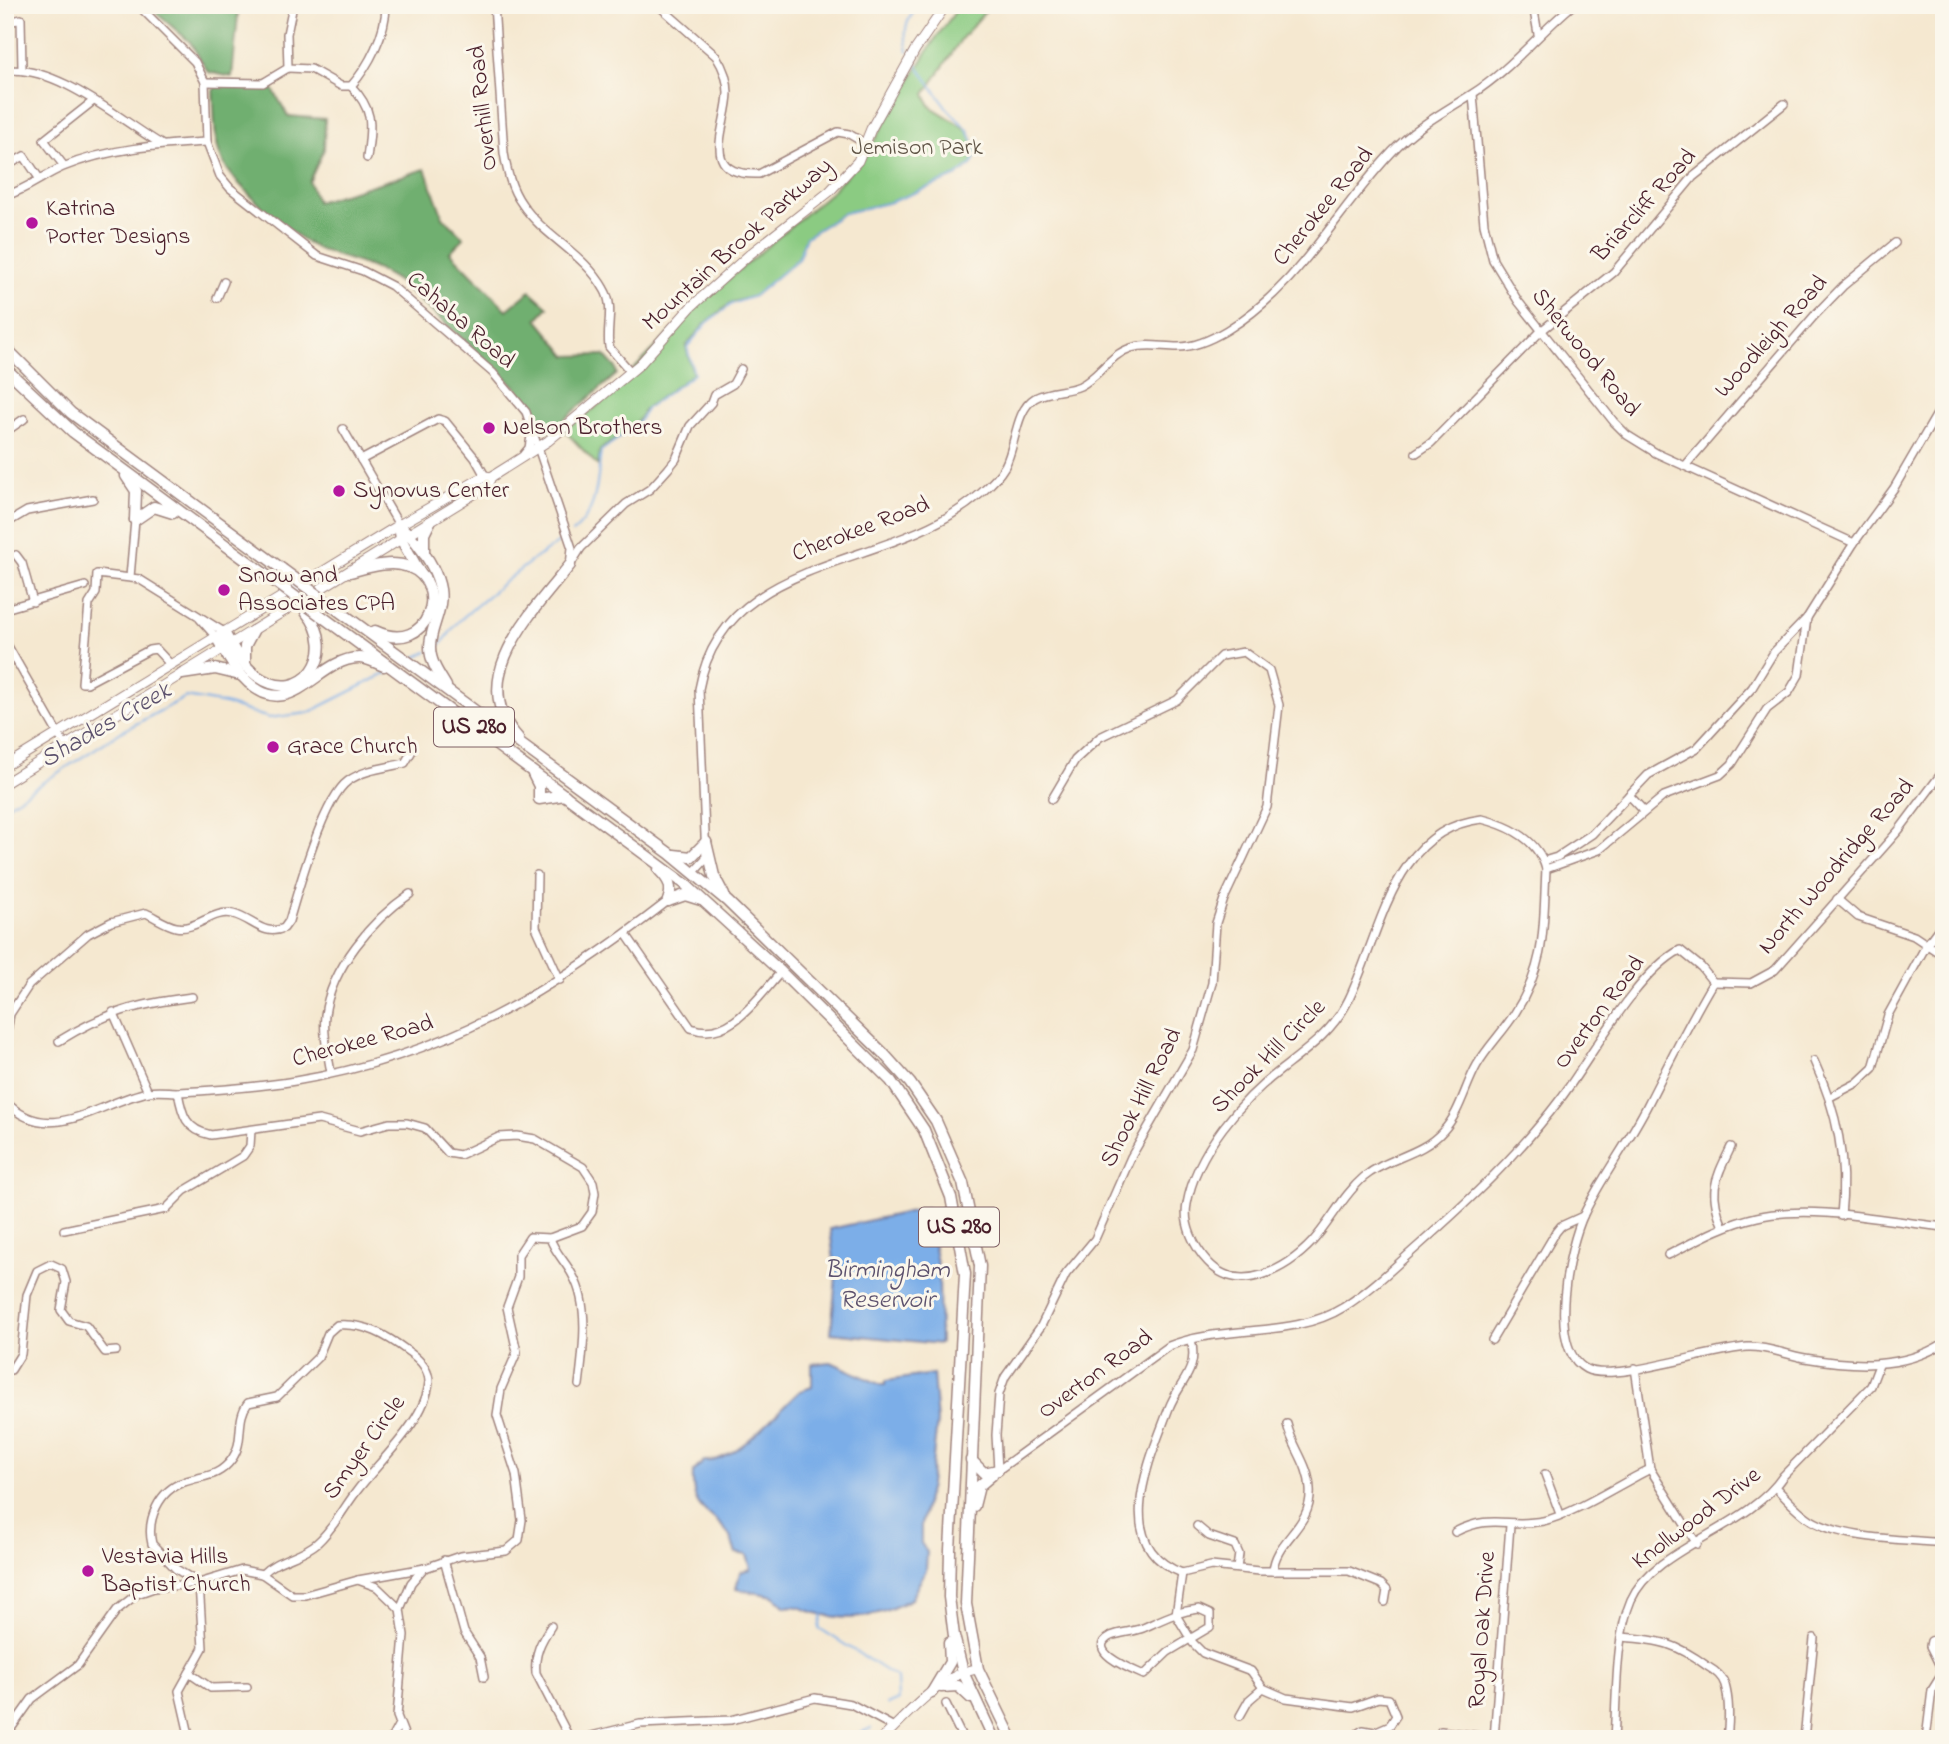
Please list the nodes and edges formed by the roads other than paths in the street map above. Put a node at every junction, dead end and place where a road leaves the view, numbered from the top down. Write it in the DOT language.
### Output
graph roads {
  1 [pos="138,5"];
  2 [pos="293,5"];
  3 [pos="386,5"];
  4 [pos="494,5"];
  5 [pos="658,5"];
  6 [pos="946,5"];
  7 [pos="1533,5"];
  8 [pos="1573,5"];
  9 [pos="5,23"];
  10 [pos="1538,34"];
  11 [pos="288,68"];
  12 [pos="22,69"];
  13 [pos="5,71"];
  14 [pos="209,82"];
  15 [pos="351,86"];
  16 [pos="1473,94"];
  17 [pos="92,102"];
  18 [pos="1784,104"];
  19 [pos="207,142"];
  20 [pos="866,144"];
  21 [pos="161,145"];
  22 [pos="367,158"];
  23 [pos="64,166"];
  24 [pos="5,167"];
  25 [pos="39,178"];
  26 [pos="5,196"];
  27 [pos="1895,243"];
  28 [pos="224,282"];
  29 [pos="217,298"];
  30 [pos="1541,331"];
  31 [pos="5,347"];
  32 [pos="5,368"];
  33 [pos="741,369"];
  34 [pos="630,371"];
  35 [pos="1944,402"];
  36 [pos="24,419"];
  37 [pos="532,425"];
  38 [pos="343,429"];
  39 [pos="5,432"];
  40 [pos="539,447"];
  41 [pos="1416,453"];
  42 [pos="521,459"];
  43 [pos="361,460"];
  44 [pos="1685,466"];
  45 [pos="119,467"];
  46 [pos="488,477"];
  47 [pos="93,499"];
  48 [pos="135,520"];
  49 [pos="192,521"];
  50 [pos="430,522"];
  51 [pos="5,524"];
  52 [pos="399,525"];
  53 [pos="406,537"];
  54 [pos="1854,543"];
  55 [pos="16,555"];
  56 [pos="424,556"];
  57 [pos="570,565"];
  58 [pos="350,572"];
  59 [pos="422,576"];
  60 [pos="130,577"];
  61 [pos="267,580"];
  62 [pos="85,586"];
  63 [pos="33,602"];
  64 [pos="5,609"];
  65 [pos="1807,618"];
  66 [pos="353,620"];
  67 [pos="253,631"];
  68 [pos="220,634"];
  69 [pos="5,641"];
  70 [pos="227,646"];
  71 [pos="170,664"];
  72 [pos="243,670"];
  73 [pos="182,674"];
  74 [pos="408,678"];
  75 [pos="306,682"];
  76 [pos="449,692"];
  77 [pos="57,733"];
  78 [pos="65,746"];
  79 [pos="412,751"];
  80 [pos="529,751"];
  81 [pos="5,766"];
  82 [pos="530,769"];
  83 [pos="1944,770"];
  84 [pos="5,783"];
  85 [pos="565,795"];
  86 [pos="1629,795"];
  87 [pos="1052,799"];
  88 [pos="584,809"];
  89 [pos="1644,811"];
  90 [pos="706,842"];
  91 [pos="640,850"];
  92 [pos="669,853"];
  93 [pos="1545,864"];
  94 [pos="693,873"];
  95 [pos="537,875"];
  96 [pos="410,894"];
  97 [pos="1838,899"];
  98 [pos="668,901"];
  99 [pos="727,901"];
  100 [pos="705,902"];
  101 [pos="1944,921"];
  102 [pos="626,934"];
  103 [pos="1927,944"];
  104 [pos="1944,956"];
  105 [pos="781,972"];
  106 [pos="560,980"];
  107 [pos="1713,982"];
  108 [pos="192,997"];
  109 [pos="113,1012"];
  110 [pos="59,1041"];
  111 [pos="5,1043"];
  112 [pos="1815,1061"];
  113 [pos="331,1073"];
  114 [pos="148,1092"];
  115 [pos="178,1092"];
  116 [pos="1830,1097"];
  117 [pos="7,1105"];
  118 [pos="251,1130"];
  119 [pos="1731,1147"];
  120 [pos="1583,1216"];
  121 [pos="1841,1216"];
  122 [pos="1723,1227"];
  123 [pos="1944,1227"];
  124 [pos="64,1230"];
  125 [pos="550,1238"];
  126 [pos="1668,1255"];
  127 [pos="965,1274"];
  128 [pos="1191,1339"];
  129 [pos="1492,1340"];
  130 [pos="1944,1343"];
  131 [pos="116,1351"];
  132 [pos="1880,1365"];
  133 [pos="8,1367"];
  134 [pos="1636,1368"];
  135 [pos="579,1385"];
  136 [pos="1287,1424"];
  137 [pos="963,1451"];
  138 [pos="971,1460"];
  139 [pos="1650,1469"];
  140 [pos="995,1473"];
  141 [pos="1545,1474"];
  142 [pos="970,1482"];
  143 [pos="1775,1487"];
  144 [pos="1560,1514"];
  145 [pos="1510,1525"];
  146 [pos="1197,1526"];
  147 [pos="1455,1532"];
  148 [pos="1944,1543"];
  149 [pos="1697,1544"];
  150 [pos="950,1550"];
  151 [pos="444,1560"];
  152 [pos="425,1567"];
  153 [pos="1237,1568"];
  154 [pos="1273,1571"];
  155 [pos="1182,1573"];
  156 [pos="262,1574"];
  157 [pos="966,1574"];
  158 [pos="358,1580"];
  159 [pos="199,1583"];
  160 [pos="1385,1602"];
  161 [pos="400,1609"];
  162 [pos="1176,1615"];
  163 [pos="551,1626"];
  164 [pos="1622,1637"];
  165 [pos="1191,1638"];
  166 [pos="1814,1638"];
  167 [pos="1944,1642"];
  168 [pos="978,1670"];
  169 [pos="963,1672"];
  170 [pos="1943,1672"];
  171 [pos="189,1673"];
  172 [pos="484,1677"];
  173 [pos="247,1687"];
  174 [pos="1263,1688"];
  175 [pos="936,1689"];
  176 [pos="946,1704"];
  177 [pos="976,1705"];
  178 [pos="1240,1716"];
  179 [pos="399,1724"];
  180 [pos="894,1727"];
  181 [pos="1441,1731"];
  182 [pos="1376,1736"];
  183 [pos="5,1737"];
  184 [pos="1494,1738"];
  185 [pos="190,1739"];
  186 [pos="391,1739"];
  187 [pos="406,1739"];
  188 [pos="570,1739"];
  189 [pos="579,1739"];
  190 [pos="882,1739"];
  191 [pos="963,1739"];
  192 [pos="994,1739"];
  193 [pos="1012,1739"];
  194 [pos="1349,1739"];
  195 [pos="1614,1739"];
  196 [pos="1727,1739"];
  197 [pos="1804,1739"];
  198 [pos="1926,1739"];
  1 -- 14 [label="street"];
  2 -- 11 [label="street"];
  3 -- 15 [label="street"];
  4 -- 34 [label="street, Overhill Road"];
  5 -- 20 [label="street"];
  6 -- 20 [label="main road, Mountain Brook Parkway"];
  7 -- 10 [label="street"];
  8 -- 10 [label="street, Cherokee Road"];
  9 -- 12 [label="street"];
  10 -- 16 [label="street, Cherokee Road"];
  11 -- 14 [label="street"];
  11 -- 15 [label="street"];
  12 -- 13 [label="street"];
  12 -- 17 [label="street"];
  14 -- 19 [label="street, Cahaba Road"];
  15 -- 22 [label="street"];
  16 -- 30 [label="street, Sherwood Road"];
  16 -- 90 [label="street, Cherokee Road"];
  17 -- 21 [label="street"];
  17 -- 23 [label="street"];
  18 -- 30 [label="street, Briarcliff Road"];
  19 -- 21 [label="street"];
  19 -- 37 [label="street, Cahaba Road"];
  20 -- 34 [label="main road, Mountain Brook Parkway"];
  21 -- 23 [label="street"];
  23 -- 25 [label="street"];
  24 -- 25 [label="street"];
  25 -- 26 [label="street"];
  27 -- 44 [label="street, Woodleigh Road"];
  28 -- 29 [label="street"];
  30 -- 41 [label="street, Briarcliff Road"];
  30 -- 44 [label="street, Sherwood Road"];
  31 -- 66 [label="highway, US 280, bridge"];
  32 -- 45 [label="highway"];
  33 -- 57 [label="street"];
  34 -- 40 [label="main road, Mountain Brook Parkway"];
  35 -- 54 [label="street"];
  36 -- 39 [label="street"];
  37 -- 40 [label="street, Cahaba Road"];
  37 -- 42 [label="street"];
  38 -- 43 [label="street"];
  40 -- 42 [label="main road, Mountain Brook Parkway"];
  40 -- 57 [label="street, Cahaba Road"];
  42 -- 46 [label="main road, Mountain Brook Parkway"];
  43 -- 46 [label="street"];
  43 -- 52 [label="street"];
  44 -- 54 [label="street, Sherwood Road"];
  45 -- 48 [label="highway"];
  45 -- 49 [label="highway"];
  46 -- 50 [label="main road"];
  46 -- 52 [label="main road"];
  47 -- 51 [label="street"];
  48 -- 49 [label="highway"];
  48 -- 60 [label="street"];
  49 -- 61 [label="highway"];
  50 -- 53 [label="main road"];
  50 -- 56 [label="highway"];
  52 -- 53 [label="highway"];
  52 -- 68 [label="main road"];
  53 -- 56 [label="highway"];
  53 -- 58 [label="main road"];
  53 -- 59 [label="highway"];
  54 -- 65 [label="street"];
  55 -- 63 [label="street"];
  56 -- 76 [label="highway"];
  57 -- 80 [label="highway"];
  58 -- 59 [label="highway"];
  58 -- 67 [label="main road"];
  59 -- 66 [label="highway"];
  60 -- 68 [label="street"];
  60 -- 71 [label="street"];
  61 -- 74 [label="highway, US 280, bridge"];
  61 -- 75 [label="highway"];
  62 -- 63 [label="street"];
  63 -- 64 [label="street"];
  65 -- 86 [label="street"];
  65 -- 89 [label="street"];
  66 -- 76 [label="highway, US 280"];
  67 -- 70 [label="main road"];
  67 -- 72 [label="highway"];
  68 -- 70 [label="highway"];
  68 -- 71 [label="main road"];
  69 -- 77 [label="street"];
  70 -- 72 [label="highway"];
  70 -- 73 [label="main road"];
  71 -- 77 [label="main road"];
  72 -- 73 [label="highway"];
  72 -- 75 [label="highway"];
  73 -- 78 [label="main road"];
  74 -- 75 [label="highway"];
  74 -- 82 [label="highway, US 280"];
  76 -- 80 [label="highway, US 280"];
  77 -- 78 [label="street"];
  77 -- 81 [label="main road"];
  78 -- 84 [label="main road"];
  79 -- 111 [label="street"];
  80 -- 92 [label="highway, US 280"];
  82 -- 85 [label="highway, US 280"];
  82 -- 85 [label="highway"];
  83 -- 97 [label="street, North Woodridge Road"];
  85 -- 88 [label="highway, US 280"];
  86 -- 89 [label="street"];
  86 -- 93 [label="street"];
  87 -- 140 [label="street, Shook Hill Road"];
  88 -- 91 [label="highway, US 280"];
  88 -- 94 [label="highway"];
  89 -- 93 [label="street"];
  90 -- 92 [label="highway"];
  90 -- 94 [label="street, Cherokee Road"];
  90 -- 99 [label="highway"];
  91 -- 98 [label="highway"];
  91 -- 100 [label="highway, US 280"];
  92 -- 94 [label="highway, US 280"];
  93 -- 93 [label="street, Shook Hill Circle"];
  94 -- 99 [label="highway, US 280"];
  95 -- 106 [label="street"];
  96 -- 113 [label="street"];
  97 -- 103 [label="street"];
  97 -- 107 [label="street, North Woodridge Road"];
  98 -- 100 [label="highway"];
  98 -- 102 [label="street, Cherokee Road"];
  99 -- 138 [label="highway, US 280"];
  100 -- 105 [label="highway, US 280"];
  101 -- 103 [label="street"];
  102 -- 105 [label="street"];
  102 -- 106 [label="street, Cherokee Road"];
  103 -- 104 [label="street"];
  103 -- 116 [label="street"];
  105 -- 127 [label="highway, US 280"];
  106 -- 113 [label="street, Cherokee Road"];
  107 -- 120 [label="street"];
  107 -- 128 [label="street, Overton Road"];
  108 -- 109 [label="street"];
  109 -- 110 [label="street"];
  109 -- 114 [label="street"];
  112 -- 116 [label="street"];
  113 -- 115 [label="street, Cherokee Road"];
  114 -- 115 [label="street, Cherokee Road"];
  114 -- 117 [label="street, Cherokee Road"];
  115 -- 118 [label="street"];
  116 -- 121 [label="street"];
  118 -- 124 [label="street"];
  118 -- 125 [label="street"];
  119 -- 122 [label="street"];
  120 -- 129 [label="street"];
  120 -- 134 [label="street"];
  121 -- 122 [label="street"];
  121 -- 123 [label="street"];
  122 -- 126 [label="street"];
  125 -- 135 [label="street"];
  125 -- 151 [label="street"];
  127 -- 137 [label="highway"];
  127 -- 150 [label="highway, US 280"];
  128 -- 140 [label="street, Overton Road"];
  128 -- 155 [label="street"];
  130 -- 132 [label="street"];
  131 -- 133 [label="street"];
  132 -- 134 [label="street"];
  132 -- 143 [label="street, Knollwood Drive"];
  134 -- 139 [label="street"];
  136 -- 154 [label="street"];
  137 -- 138 [label="highway"];
  137 -- 142 [label="highway"];
  138 -- 140 [label="highway"];
  138 -- 142 [label="highway, US 280"];
  139 -- 144 [label="street"];
  139 -- 149 [label="street"];
  140 -- 142 [label="street, Overton Road"];
  140 -- 157 [label="highway"];
  141 -- 144 [label="street"];
  142 -- 157 [label="highway, US 280"];
  143 -- 148 [label="street"];
  143 -- 149 [label="street, Knollwood Drive"];
  144 -- 145 [label="street"];
  145 -- 147 [label="street"];
  145 -- 184 [label="street, Royal Oak Drive"];
  146 -- 153 [label="street"];
  149 -- 164 [label="street, Knollwood Drive"];
  150 -- 169 [label="highway, US 280"];
  150 -- 175 [label="highway"];
  151 -- 152 [label="street"];
  151 -- 172 [label="street"];
  152 -- 158 [label="street"];
  152 -- 161 [label="street"];
  153 -- 154 [label="street"];
  153 -- 155 [label="street"];
  154 -- 160 [label="street"];
  155 -- 162 [label="street"];
  156 -- 158 [label="street"];
  156 -- 159 [label="street"];
  156 -- 159 [label="street, Smyer Circle"];
  157 -- 168 [label="highway, US 280"];
  158 -- 161 [label="street"];
  159 -- 171 [label="street"];
  159 -- 183 [label="street"];
  161 -- 179 [label="street"];
  162 -- 165 [label="street"];
  162 -- 165 [label="street"];
  162 -- 165 [label="street"];
  163 -- 188 [label="street"];
  164 -- 195 [label="street, Knollwood Drive"];
  164 -- 196 [label="street"];
  165 -- 174 [label="street"];
  166 -- 197 [label="street"];
  167 -- 170 [label="street"];
  168 -- 169 [label="main road"];
  168 -- 193 [label="highway, US 280"];
  169 -- 175 [label="main road"];
  169 -- 177 [label="highway, US 280"];
  170 -- 198 [label="street"];
  171 -- 173 [label="street"];
  171 -- 185 [label="street"];
  174 -- 178 [label="street"];
  174 -- 182 [label="street"];
  175 -- 177 [label="highway"];
  175 -- 180 [label="main road"];
  176 -- 191 [label="street"];
  177 -- 192 [label="highway, US 280"];
  179 -- 186 [label="street"];
  179 -- 187 [label="street"];
  180 -- 189 [label="street"];
  180 -- 190 [label="main road"];
  181 -- 184 [label="street"];
  182 -- 194 [label="street"];
}
